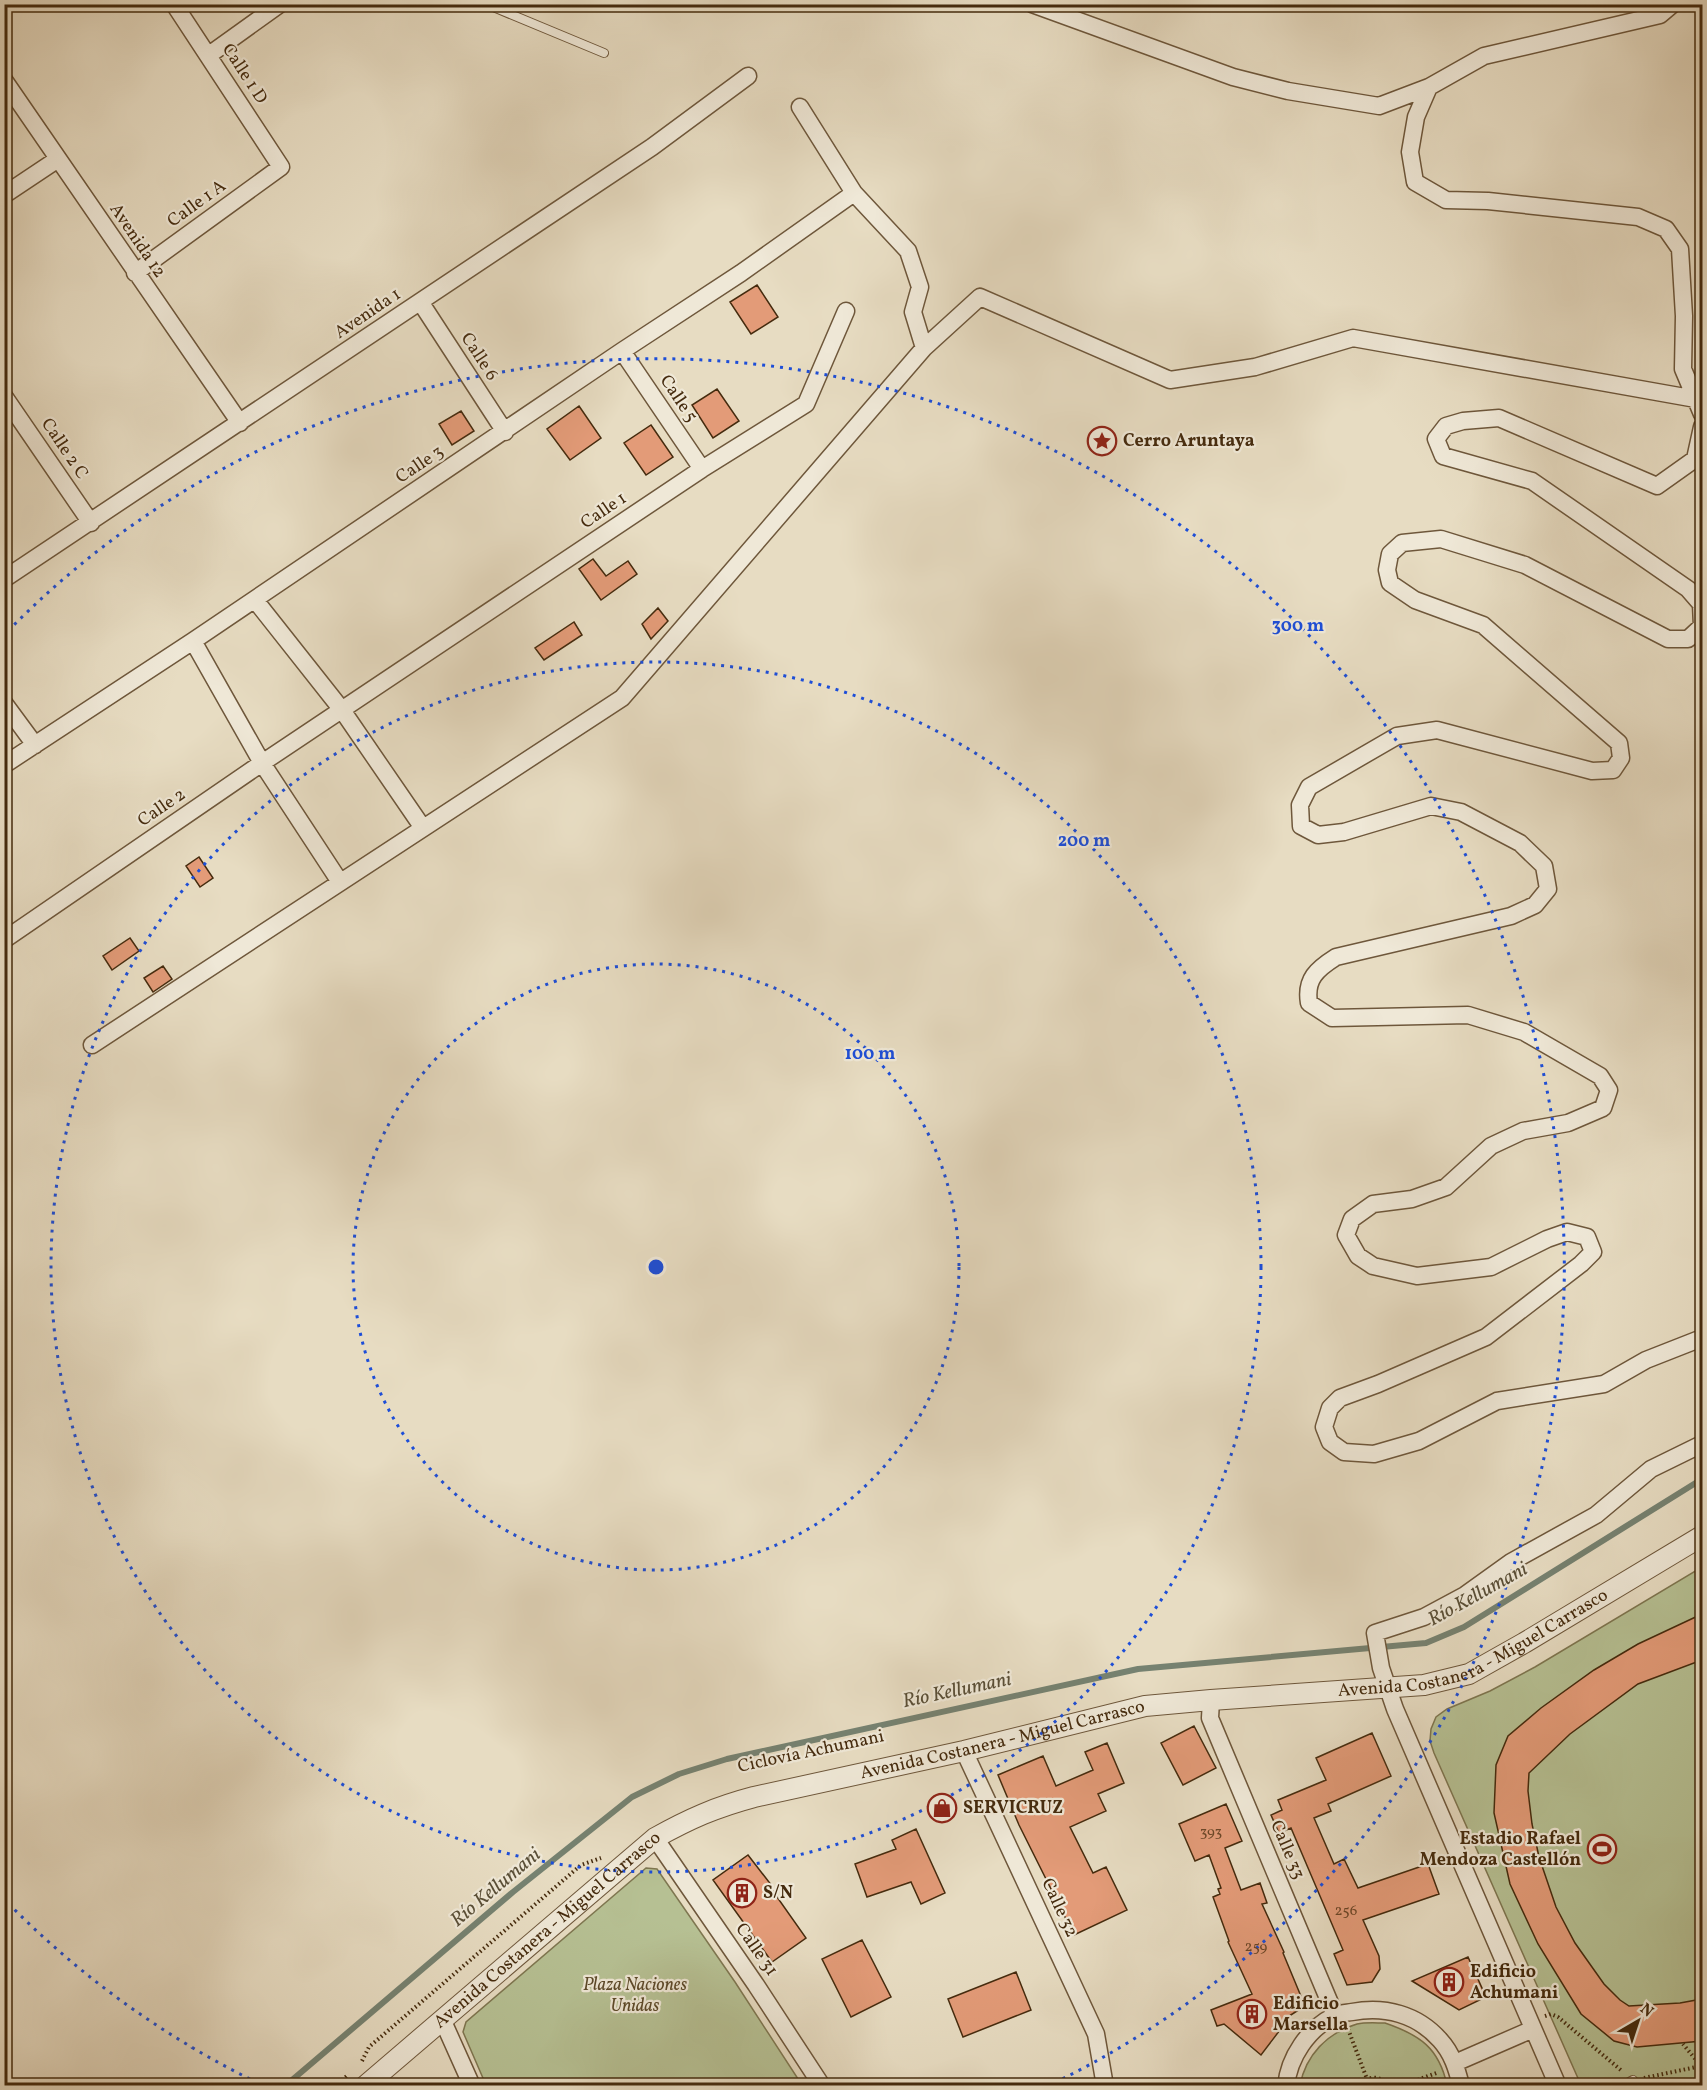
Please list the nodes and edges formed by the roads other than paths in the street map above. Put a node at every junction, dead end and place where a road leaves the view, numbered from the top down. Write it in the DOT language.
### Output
graph roads {
  1 [pos="174,4"];
  2 [pos="280,4"];
  3 [pos="486,4"];
  4 [pos="1032,4"];
  5 [pos="1673,4"];
  6 [pos="604,53"];
  7 [pos="208,55"];
  8 [pos="748,76"];
  9 [pos="4,80"];
  10 [pos="1429,87"];
  11 [pos="800,107"];
  12 [pos="58,159"];
  13 [pos="281,167"];
  14 [pos="854,193"];
  15 [pos="4,195"];
  16 [pos="135,273"];
  17 [pos="421,303"];
  18 [pos="846,311"];
  19 [pos="924,348"];
  20 [pos="622,351"];
  21 [pos="4,396"];
  22 [pos="1699,407"];
  23 [pos="240,423"];
  24 [pos="1702,427"];
  25 [pos="505,432"];
  26 [pos="702,469"];
  27 [pos="91,523"];
  28 [pos="4,579"];
  29 [pos="255,600"];
  30 [pos="193,641"];
  31 [pos="4,702"];
  32 [pos="342,710"];
  33 [pos="34,745"];
  34 [pos="262,763"];
  35 [pos="4,765"];
  36 [pos="423,828"];
  37 [pos="340,882"];
  38 [pos="4,940"];
  39 [pos="92,1045"];
  40 [pos="1702,1338"];
  41 [pos="1702,1444"];
  42 [pos="1702,1536"];
  43 [pos="1388,1689"];
  44 [pos="1211,1700"];
  45 [pos="964,1751"];
  46 [pos="655,1838"];
  47 [pos="1335,2015"];
  48 [pos="442,2019"];
  49 [pos="1532,2025"];
  50 [pos="1455,2063"];
  51 [pos="358,2079"];
  52 [pos="1633,2083"];
  53 [pos="472,2085"];
  54 [pos="822,2085"];
  55 [pos="1105,2085"];
  56 [pos="1286,2085"];
  57 [pos="1461,2085"];
  58 [pos="1558,2085"];
  59 [pos="1622,2085"];
  1 -- 7 [label="street, Calle 1 D"];
  2 -- 7 [label="street"];
  3 -- 6 [label="lane"];
  4 -- 10 [label="street"];
  5 -- 10 [label="street"];
  7 -- 13 [label="street, Calle 1 D"];
  8 -- 17 [label="street, Avenida 1"];
  9 -- 12 [label="street, Avenida 12"];
  10 -- 22 [label="street"];
  11 -- 14 [label="street"];
  12 -- 15 [label="street"];
  12 -- 16 [label="street, Avenida 12"];
  13 -- 16 [label="street, Calle 1 A"];
  14 -- 19 [label="street"];
  14 -- 20 [label="street, Calle 3"];
  16 -- 23 [label="street, Avenida 12"];
  17 -- 23 [label="street, Avenida 1"];
  17 -- 25 [label="street, Calle 6"];
  18 -- 26 [label="street, Calle 1"];
  19 -- 22 [label="street"];
  19 -- 36 [label="street"];
  20 -- 25 [label="street, Calle 3"];
  20 -- 26 [label="street, Calle 5"];
  21 -- 27 [label="street, Calle 2 C"];
  23 -- 27 [label="street, Avenida 1"];
  24 -- 40 [label="street"];
  25 -- 29 [label="street, Calle 3"];
  26 -- 32 [label="street, Calle 1"];
  27 -- 28 [label="street, Avenida 1"];
  29 -- 30 [label="street, Calle 3"];
  29 -- 32 [label="street"];
  30 -- 33 [label="street, Calle 3"];
  30 -- 34 [label="street"];
  31 -- 33 [label="street"];
  32 -- 34 [label="street, Calle 2"];
  32 -- 36 [label="street"];
  33 -- 35 [label="street, Calle 3"];
  34 -- 37 [label="street"];
  34 -- 38 [label="street, Calle 2"];
  36 -- 37 [label="street"];
  37 -- 39 [label="street"];
  41 -- 43 [label="street"];
  42 -- 43 [label="street, Avenida Costanera - Miguel Carrasco"];
  43 -- 44 [label="street, Avenida Costanera - Miguel Carrasco"];
  43 -- 49 [label="street"];
  44 -- 45 [label="street, Avenida Costanera - Miguel Carrasco"];
  44 -- 47 [label="street, Calle 33"];
  45 -- 46 [label="street, Avenida Costanera - Miguel Carrasco"];
  45 -- 55 [label="street, Calle 32"];
  46 -- 48 [label="street, Avenida Costanera - Miguel Carrasco"];
  46 -- 54 [label="street, Calle 31"];
  47 -- 50 [label="street"];
  47 -- 56 [label="street"];
  48 -- 51 [label="street, Avenida Costanera - Miguel Carrasco"];
  48 -- 53 [label="street"];
  49 -- 50 [label="street"];
  49 -- 58 [label="street"];
  50 -- 57 [label="street"];
  52 -- 59 [label="lane"];
}
